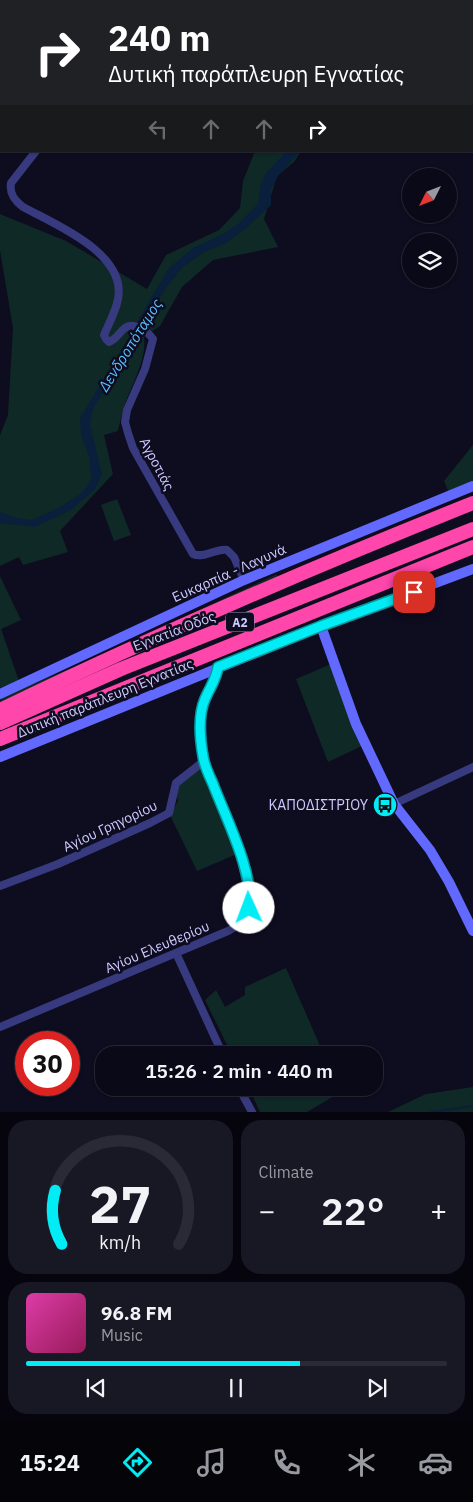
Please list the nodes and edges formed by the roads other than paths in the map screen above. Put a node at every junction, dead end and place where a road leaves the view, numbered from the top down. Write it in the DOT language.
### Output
graph roads {
  1 [pos="35,152"];
  2 [pos="473,486"];
  3 [pos="473,503"];
  4 [pos="473,529"];
  5 [pos="473,547"];
  6 [pos="473,569"];
  7 [pos="244,580"];
  8 [pos="321,626"];
  9 [pos="218,667"];
  10 [pos="0,694"];
  11 [pos="0,710"];
  12 [pos="0,723"];
  13 [pos="0,739"];
  14 [pos="0,756"];
  15 [pos="204,761"];
  16 [pos="473,767"];
  17 [pos="394,804"];
  18 [pos="0,886"];
  19 [pos="473,931"];
  20 [pos="176,953"];
  21 [pos="0,1027"];
  22 [pos="219,1046"];
  23 [pos="243,1096"];
  24 [pos="252,1112"];
  1 -- 7 [label="street, Αγροτιάς"];
  2 -- 7 [label="street, Ευκαρπία - Λαγυνά"];
  3 -- 11 [label="highway"];
  4 -- 12 [label="highway, Εγνατία Οδός / Α2"];
  5 -- 13 [label="highway, Α2"];
  6 -- 8 [label="street, Δυτική παράπλευρη Εγνατίας"];
  7 -- 10 [label="street, Ευκαρπία - Λαγυνά"];
  8 -- 9 [label="street, Δυτική παράπλευρη Εγνατίας"];
  8 -- 17 [label="street"];
  9 -- 14 [label="street, Δυτική παράπλευρη Εγνατίας"];
  9 -- 15 [label="street, Αγίου Ελευθερίου"];
  15 -- 18 [label="street, Αγίου Γρηγορίου"];
  15 -- 20 [label="street, Αγίου Ελευθερίου"];
  16 -- 17 [label="street"];
  17 -- 19 [label="street"];
  20 -- 21 [label="street, Αγίου Ελευθερίου"];
  20 -- 22 [label="street"];
  23 -- 24 [label="street"];
}
